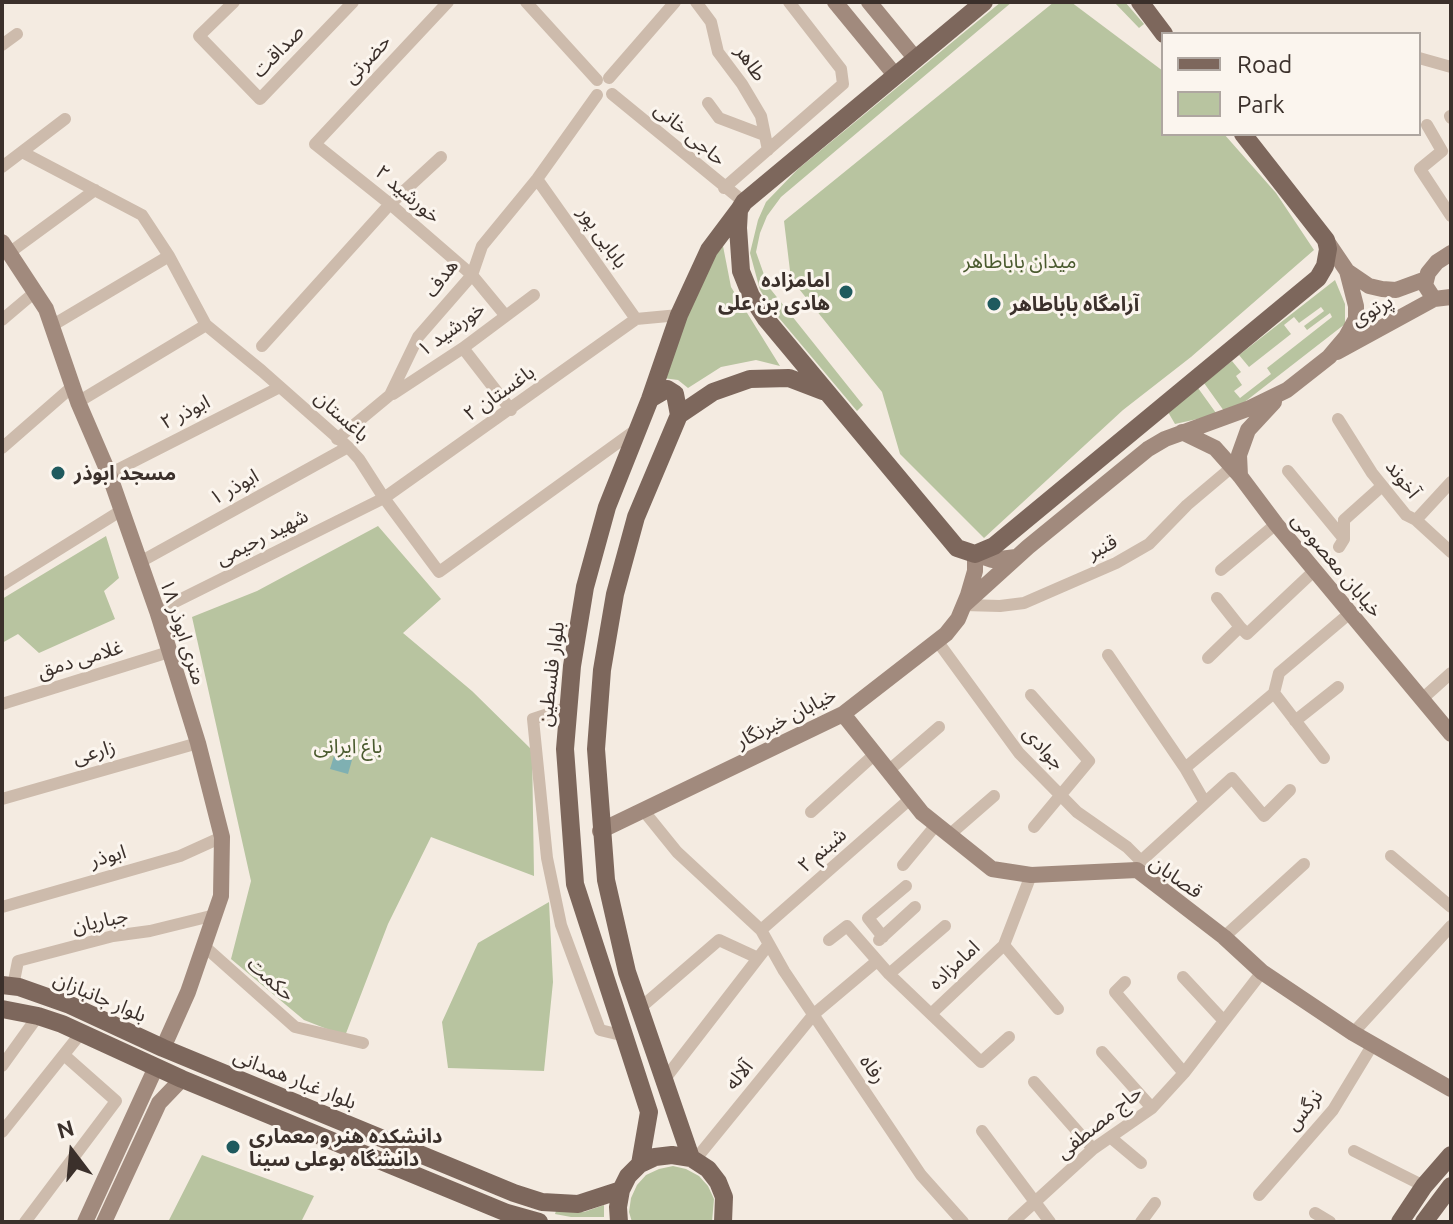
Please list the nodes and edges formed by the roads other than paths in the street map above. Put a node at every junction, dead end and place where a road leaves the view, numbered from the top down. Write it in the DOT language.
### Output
graph roads {
  1 [pos="234,2"];
  2 [pos="353,2"];
  3 [pos="448,2"];
  4 [pos="526,2"];
  5 [pos="675,2"];
  6 [pos="696,2"];
  7 [pos="789,2"];
  8 [pos="835,2"];
  9 [pos="869,2"];
  10 [pos="984,2"];
  11 [pos="1140,2"];
  12 [pos="890,28"];
  13 [pos="1162,32"];
  14 [pos="17,34"];
  15 [pos="868,42"];
  16 [pos="2,45"];
  17 [pos="915,58"];
  18 [pos="1421,59"];
  19 [pos="1451,67"];
  20 [pos="895,75"];
  21 [pos="603,79"];
  22 [pos="612,94"];
  23 [pos="597,95"];
  24 [pos="708,103"];
  25 [pos="65,119"];
  26 [pos="1427,125"];
  27 [pos="764,135"];
  28 [pos="1451,135"];
  29 [pos="1245,136"];
  30 [pos="1438,143"];
  31 [pos="315,144"];
  32 [pos="768,150"];
  33 [pos="22,152"];
  34 [pos="441,157"];
  35 [pos="2,167"];
  36 [pos="537,179"];
  37 [pos="724,188"];
  38 [pos="95,190"];
  39 [pos="390,204"];
  40 [pos="742,206"];
  41 [pos="1451,216"];
  42 [pos="1326,240"];
  43 [pos="6,247"];
  44 [pos="1451,253"];
  45 [pos="169,256"];
  46 [pos="1347,271"];
  47 [pos="472,275"];
  48 [pos="1426,279"];
  49 [pos="35,292"];
  50 [pos="534,295"];
  51 [pos="1451,297"];
  52 [pos="1434,299"];
  53 [pos="505,315"];
  54 [pos="679,315"];
  55 [pos="636,319"];
  56 [pos="2,320"];
  57 [pos="53,325"];
  58 [pos="206,325"];
  59 [pos="262,346"];
  60 [pos="463,348"];
  61 [pos="1329,357"];
  62 [pos="280,387"];
  63 [pos="1287,390"];
  64 [pos="826,392"];
  65 [pos="76,394"];
  66 [pos="390,395"];
  67 [pos="650,399"];
  68 [pos="511,410"];
  69 [pos="679,415"];
  70 [pos="1338,419"];
  71 [pos="638,428"];
  72 [pos="1182,432"];
  73 [pos="343,443"];
  74 [pos="2,448"];
  75 [pos="1288,471"];
  76 [pos="1236,472"];
  77 [pos="109,474"];
  78 [pos="1451,482"];
  79 [pos="1382,486"];
  80 [pos="384,498"];
  81 [pos="122,510"];
  82 [pos="1416,520"];
  83 [pos="1276,524"];
  84 [pos="1451,552"];
  85 [pos="975,554"];
  86 [pos="1016,557"];
  87 [pos="140,562"];
  88 [pos="1221,570"];
  89 [pos="1315,570"];
  90 [pos="2,585"];
  91 [pos="1217,598"];
  92 [pos="964,605"];
  93 [pos="157,611"];
  94 [pos="1350,613"];
  95 [pos="1240,627"];
  96 [pos="938,642"];
  97 [pos="169,652"];
  98 [pos="1108,655"];
  99 [pos="1208,658"];
  100 [pos="1451,673"];
  101 [pos="1338,687"];
  102 [pos="1274,693"];
  103 [pos="1031,695"];
  104 [pos="1422,699"];
  105 [pos="2,704"];
  106 [pos="569,707"];
  107 [pos="843,714"];
  108 [pos="1295,721"];
  109 [pos="939,727"];
  110 [pos="1451,734"];
  111 [pos="198,743"];
  112 [pos="875,754"];
  113 [pos="1324,758"];
  114 [pos="1185,768"];
  115 [pos="888,771"];
  116 [pos="1290,790"];
  117 [pos="1060,795"];
  118 [pos="994,796"];
  119 [pos="2,799"];
  120 [pos="910,799"];
  121 [pos="1204,801"];
  122 [pos="643,810"];
  123 [pos="811,812"];
  124 [pos="1034,827"];
  125 [pos="942,830"];
  126 [pos="600,831"];
  127 [pos="222,837"];
  128 [pos="1391,856"];
  129 [pos="1304,864"];
  130 [pos="903,865"];
  131 [pos="1139,866"];
  132 [pos="1031,875"];
  133 [pos="906,886"];
  134 [pos="2,907"];
  135 [pos="915,907"];
  136 [pos="1451,907"];
  137 [pos="215,915"];
  138 [pos="945,926"];
  139 [pos="1451,926"];
  140 [pos="761,930"];
  141 [pos="883,937"];
  142 [pos="1224,937"];
  143 [pos="829,940"];
  144 [pos="769,944"];
  145 [pos="1004,945"];
  146 [pos="204,946"];
  147 [pos="866,948"];
  148 [pos="758,958"];
  149 [pos="877,961"];
  150 [pos="1262,972"];
  151 [pos="889,974"];
  152 [pos="1183,977"];
  153 [pos="1125,982"];
  154 [pos="8,986"];
  155 [pos="2,1009"];
  156 [pos="639,1009"];
  157 [pos="1058,1009"];
  158 [pos="932,1013"];
  159 [pos="814,1014"];
  160 [pos="38,1016"];
  161 [pos="1224,1021"];
  162 [pos="81,1033"];
  163 [pos="1353,1033"];
  164 [pos="625,1036"];
  165 [pos="1009,1037"];
  166 [pos="363,1043"];
  167 [pos="1373,1044"];
  168 [pos="171,1052"];
  169 [pos="1102,1052"];
  170 [pos="64,1055"];
  171 [pos="2,1066"];
  172 [pos="156,1067"];
  173 [pos="1184,1073"];
  174 [pos="182,1079"];
  175 [pos="664,1080"];
  176 [pos="1034,1082"];
  177 [pos="1449,1084"];
  178 [pos="1152,1108"];
  179 [pos="982,1131"];
  180 [pos="2,1132"];
  181 [pos="1110,1137"];
  182 [pos="1093,1149"];
  183 [pos="1354,1151"];
  184 [pos="1451,1155"];
  185 [pos="693,1159"];
  186 [pos="1141,1163"];
  187 [pos="640,1164"];
  188 [pos="1427,1184"];
  189 [pos="1448,1189"];
  190 [pos="621,1190"];
  191 [pos="1259,1195"];
  192 [pos="1034,1202"];
  193 [pos="1155,1203"];
  194 [pos="1315,1213"];
  195 [pos="727,1219"];
  196 [pos="25,1222"];
  197 [pos="85,1222"];
  198 [pos="104,1222"];
  199 [pos="539,1222"];
  200 [pos="619,1222"];
  201 [pos="963,1222"];
  202 [pos="1013,1222"];
  203 [pos="1050,1222"];
  204 [pos="1141,1222"];
  205 [pos="1330,1222"];
  206 [pos="1400,1222"];
  207 [pos="1424,1222"];
  1 -- 2 [label="street, صداقت"];
  3 -- 31 [label="street, حضرتی"];
  4 -- 21 [label="street"];
  5 -- 21 [label="street"];
  6 -- 27 [label="street, طاهر"];
  7 -- 32 [label="street"];
  8 -- 15 [label="main road"];
  9 -- 12 [label="main road"];
  10 -- 17 [label="main road"];
  11 -- 13 [label="main road"];
  12 -- 15 [label="main road"];
  12 -- 17 [label="main road"];
  14 -- 16 [label="street"];
  15 -- 20 [label="main road"];
  17 -- 20 [label="main road"];
  18 -- 19 [label="street"];
  20 -- 40 [label="main road"];
  21 -- 22 [label="street"];
  21 -- 23 [label="street"];
  22 -- 23 [label="street"];
  22 -- 37 [label="street, حاجی خانی"];
  23 -- 36 [label="street, هدف"];
  24 -- 27 [label="street"];
  25 -- 33 [label="street"];
  26 -- 30 [label="street"];
  27 -- 32 [label="street, طاهر"];
  28 -- 30 [label="street"];
  29 -- 42 [label="main road"];
  30 -- 41 [label="street"];
  31 -- 39 [label="street, خورشید ۲"];
  32 -- 37 [label="street"];
  33 -- 35 [label="street"];
  33 -- 38 [label="street, باغستان"];
  34 -- 39 [label="street"];
  36 -- 47 [label="street, هدف"];
  36 -- 55 [label="street, بابایی پور"];
  37 -- 40 [label="street, حاجی خانی"];
  38 -- 43 [label="street"];
  38 -- 45 [label="street, باغستان"];
  39 -- 47 [label="street, خورشید ۲"];
  39 -- 59 [label="street"];
  40 -- 54 [label="main road, بلوار فلسطین"];
  40 -- 64 [label="main road"];
  42 -- 46 [label="main road"];
  42 -- 85 [label="main road"];
  43 -- 49 [label="main road, ۱۸ متری ابوذر"];
  44 -- 48 [label="main road"];
  45 -- 57 [label="street"];
  45 -- 58 [label="street, باغستان"];
  46 -- 48 [label="main road"];
  46 -- 61 [label="main road"];
  47 -- 53 [label="street, خورشید ۲"];
  47 -- 66 [label="street, هدف"];
  48 -- 52 [label="main road"];
  49 -- 56 [label="street"];
  49 -- 57 [label="main road, ۱۸ متری ابوذر"];
  50 -- 53 [label="street, خورشید ۱"];
  51 -- 52 [label="main road, پرتوی"];
  52 -- 61 [label="main road, پرتوی"];
  53 -- 60 [label="street, خورشید ۱"];
  54 -- 55 [label="street"];
  54 -- 67 [label="main road, بلوار فلسطین"];
  55 -- 68 [label="street, باغستان ۲"];
  57 -- 65 [label="main road, ۱۸ متری ابوذر"];
  58 -- 62 [label="street, باغستان"];
  58 -- 65 [label="street"];
  60 -- 66 [label="street, خورشید ۱"];
  60 -- 68 [label="street"];
  61 -- 63 [label="main road"];
  62 -- 73 [label="street, باغستان"];
  62 -- 77 [label="street, ابوذر ۲"];
  63 -- 72 [label="main road, خیابان خبرنگار"];
  63 -- 76 [label="main road"];
  64 -- 69 [label="main road"];
  64 -- 85 [label="main road"];
  65 -- 74 [label="street"];
  65 -- 77 [label="main road, ۱۸ متری ابوذر"];
  66 -- 73 [label="street, هدف"];
  67 -- 69 [label="main road"];
  67 -- 71 [label="main road, بلوار فلسطین"];
  68 -- 80 [label="street, باغستان ۲"];
  69 -- 126 [label="main road"];
  70 -- 79 [label="street, آخوند"];
  71 -- 80 [label="street, باغستان"];
  71 -- 106 [label="main road, بلوار فلسطین"];
  72 -- 76 [label="main road, خیابان معصومی"];
  72 -- 86 [label="main road, خیابان خبرنگار"];
  73 -- 80 [label="street, باغستان"];
  73 -- 87 [label="street, ابوذر ۱"];
  75 -- 79 [label="street"];
  76 -- 83 [label="main road, خیابان معصومی"];
  76 -- 92 [label="street, قنبر"];
  77 -- 81 [label="main road, ۱۸ متری ابوذر"];
  78 -- 82 [label="street"];
  79 -- 82 [label="street, آخوند"];
  80 -- 93 [label="street, شهید رحیمی"];
  81 -- 87 [label="main road, ۱۸ متری ابوذر"];
  81 -- 90 [label="street"];
  82 -- 84 [label="street, آخوند"];
  83 -- 88 [label="street"];
  83 -- 89 [label="main road, خیابان معصومی"];
  85 -- 86 [label="main road"];
  85 -- 92 [label="main road, خیابان خبرنگار"];
  86 -- 92 [label="main road, خیابان خبرنگار"];
  87 -- 93 [label="main road, ۱۸ متری ابوذر"];
  89 -- 94 [label="main road, خیابان معصومی"];
  89 -- 95 [label="street"];
  91 -- 95 [label="street"];
  92 -- 96 [label="main road, خیابان خبرنگار"];
  93 -- 97 [label="main road, ۱۸ متری ابوذر"];
  94 -- 102 [label="street"];
  94 -- 104 [label="main road, خیابان معصومی"];
  95 -- 99 [label="street"];
  96 -- 107 [label="main road, خیابان خبرنگار"];
  96 -- 117 [label="street, جوادی"];
  97 -- 105 [label="street, غلامی دمق"];
  97 -- 111 [label="main road, ۱۸ متری ابوذر"];
  98 -- 114 [label="street"];
  100 -- 104 [label="street"];
  101 -- 108 [label="street"];
  102 -- 108 [label="street"];
  102 -- 114 [label="street"];
  103 -- 117 [label="street"];
  104 -- 110 [label="main road, خیابان معصومی"];
  106 -- 164 [label="main road, بلوار فلسطین"];
  106 -- 164 [label="street"];
  107 -- 112 [label="main road, قصابان"];
  107 -- 122 [label="main road, خیابان خبرنگار"];
  108 -- 113 [label="street"];
  109 -- 115 [label="street"];
  111 -- 119 [label="street, زارعی"];
  111 -- 127 [label="main road, ۱۸ متری ابوذر"];
  112 -- 115 [label="main road, قصابان"];
  112 -- 123 [label="street"];
  114 -- 121 [label="street"];
  115 -- 120 [label="main road, قصابان"];
  116 -- 121 [label="street"];
  117 -- 124 [label="street"];
  117 -- 131 [label="street, جوادی"];
  118 -- 125 [label="street"];
  120 -- 125 [label="main road, قصابان"];
  120 -- 140 [label="street, شبنم ۲"];
  121 -- 131 [label="street"];
  122 -- 126 [label="main road, خیابان خبرنگار"];
  122 -- 140 [label="street, رفاه"];
  125 -- 130 [label="street"];
  125 -- 132 [label="main road, قصابان"];
  126 -- 156 [label="main road"];
  127 -- 134 [label="street, ابوذر"];
  127 -- 137 [label="main road, ۱۸ متری ابوذر"];
  128 -- 136 [label="street"];
  129 -- 142 [label="street"];
  131 -- 132 [label="main road, قصابان"];
  131 -- 142 [label="main road, قصابان"];
  132 -- 145 [label="street, امامزاده"];
  133 -- 141 [label="street"];
  135 -- 141 [label="street"];
  137 -- 146 [label="main road, ۱۸ متری ابوذر"];
  137 -- 154 [label="street, جباریان"];
  138 -- 151 [label="street"];
  139 -- 163 [label="street"];
  140 -- 144 [label="street, رفاه"];
  141 -- 147 [label="street"];
  142 -- 150 [label="main road, قصابان"];
  143 -- 147 [label="street"];
  144 -- 148 [label="street"];
  144 -- 159 [label="street, رفاه"];
  145 -- 157 [label="street"];
  145 -- 158 [label="street, امامزاده"];
  146 -- 166 [label="street, حکمت"];
  146 -- 168 [label="main road, ۱۸ متری ابوذر"];
  147 -- 149 [label="street, امامزاده"];
  148 -- 156 [label="street"];
  148 -- 175 [label="street"];
  149 -- 151 [label="street, امامزاده"];
  149 -- 159 [label="street"];
  150 -- 161 [label="street, حاج مصطفی"];
  150 -- 163 [label="main road, قصابان"];
  151 -- 158 [label="street, امامزاده"];
  152 -- 161 [label="street"];
  153 -- 173 [label="street"];
  154 -- 168 [label="main road, بلوار جانبازان"];
  155 -- 160 [label="main road, بلوار جانبازان"];
  156 -- 175 [label="main road"];
  158 -- 165 [label="street"];
  159 -- 185 [label="street, آلاله"];
  159 -- 201 [label="street, رفاه"];
  160 -- 162 [label="main road, بلوار جانبازان"];
  160 -- 171 [label="street"];
  161 -- 173 [label="street, حاج مصطفی"];
  162 -- 170 [label="street"];
  162 -- 172 [label="main road, بلوار جانبازان"];
  163 -- 167 [label="main road, قصابان"];
  164 -- 187 [label="main road, بلوار فلسطین"];
  167 -- 177 [label="main road, قصابان"];
  167 -- 191 [label="street, نرگس"];
  168 -- 190 [label="main road, بلوار غبار همدانی"];
  169 -- 178 [label="street"];
  170 -- 180 [label="street"];
  170 -- 196 [label="street"];
  172 -- 174 [label="main road"];
  172 -- 197 [label="main road"];
  173 -- 178 [label="street, حاج مصطفی"];
  174 -- 198 [label="main road"];
  174 -- 199 [label="main road"];
  175 -- 185 [label="main road"];
  176 -- 182 [label="street"];
  178 -- 181 [label="street, حاج مصطفی"];
  179 -- 192 [label="street"];
  181 -- 182 [label="street, حاج مصطفی"];
  181 -- 186 [label="street"];
  182 -- 192 [label="street, حاج مصطفی"];
  183 -- 188 [label="street"];
  184 -- 188 [label="main road"];
  185 -- 187 [label="main road"];
  185 -- 195 [label="main road"];
  187 -- 190 [label="main road"];
  188 -- 189 [label="main road"];
  188 -- 206 [label="main road"];
  189 -- 207 [label="main road"];
  190 -- 200 [label="main road"];
  192 -- 202 [label="street, حاج مصطفی"];
  192 -- 203 [label="street"];
  193 -- 204 [label="street"];
  194 -- 205 [label="street"];
}
